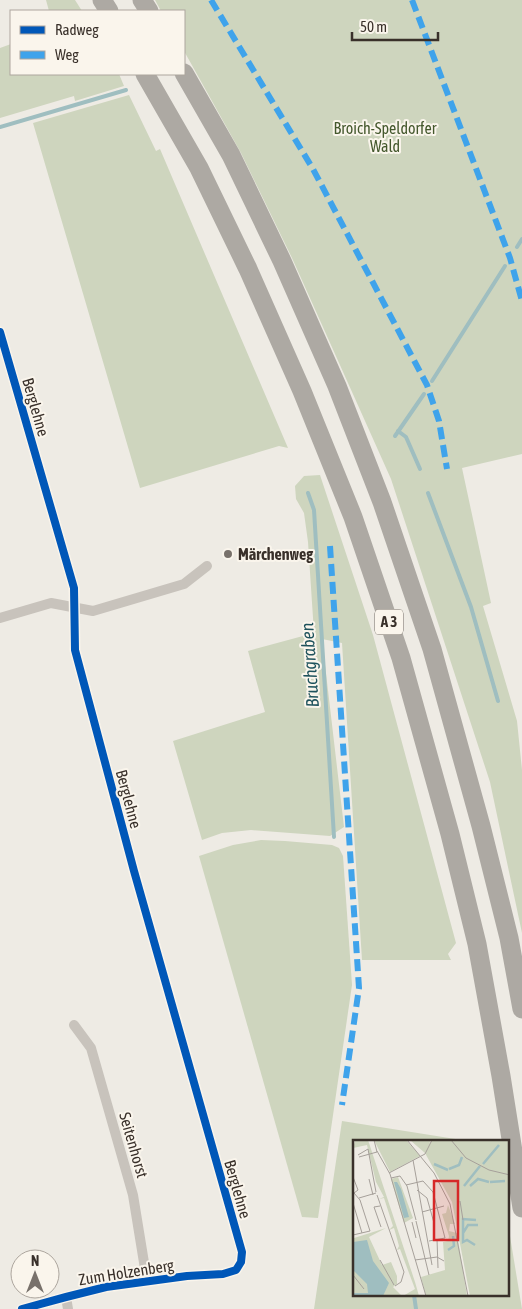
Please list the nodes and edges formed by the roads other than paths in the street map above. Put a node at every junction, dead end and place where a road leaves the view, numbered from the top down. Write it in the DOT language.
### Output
graph roads {
  1 [pos="146,75"];
  2 [pos="185,75"];
  3 [pos="0,332"];
  4 [pos="207,566"];
  5 [pos="75,608"];
  6 [pos="0,618"];
  7 [pos="522,1009"];
  8 [pos="74,1025"];
  9 [pos="522,1208"];
  10 [pos="236,1270"];
  11 [pos="147,1281"];
  12 [pos="66,1296"];
  13 [pos="22,1309"];
  14 [pos="68,1309"];
  1 -- 9 [label="highway, A 3"];
  2 -- 7 [label="highway, A 3"];
  3 -- 5 [label="street, Berglehne"];
  4 -- 5 [label="street"];
  5 -- 6 [label="street"];
  5 -- 10 [label="street, Berglehne"];
  8 -- 11 [label="street, Seitenhorst"];
  10 -- 11 [label="street, Zum Holzenberg"];
  11 -- 12 [label="street, Zum Holzenberg"];
  12 -- 13 [label="street, Zum Holzenberg"];
  12 -- 14 [label="street"];
}
